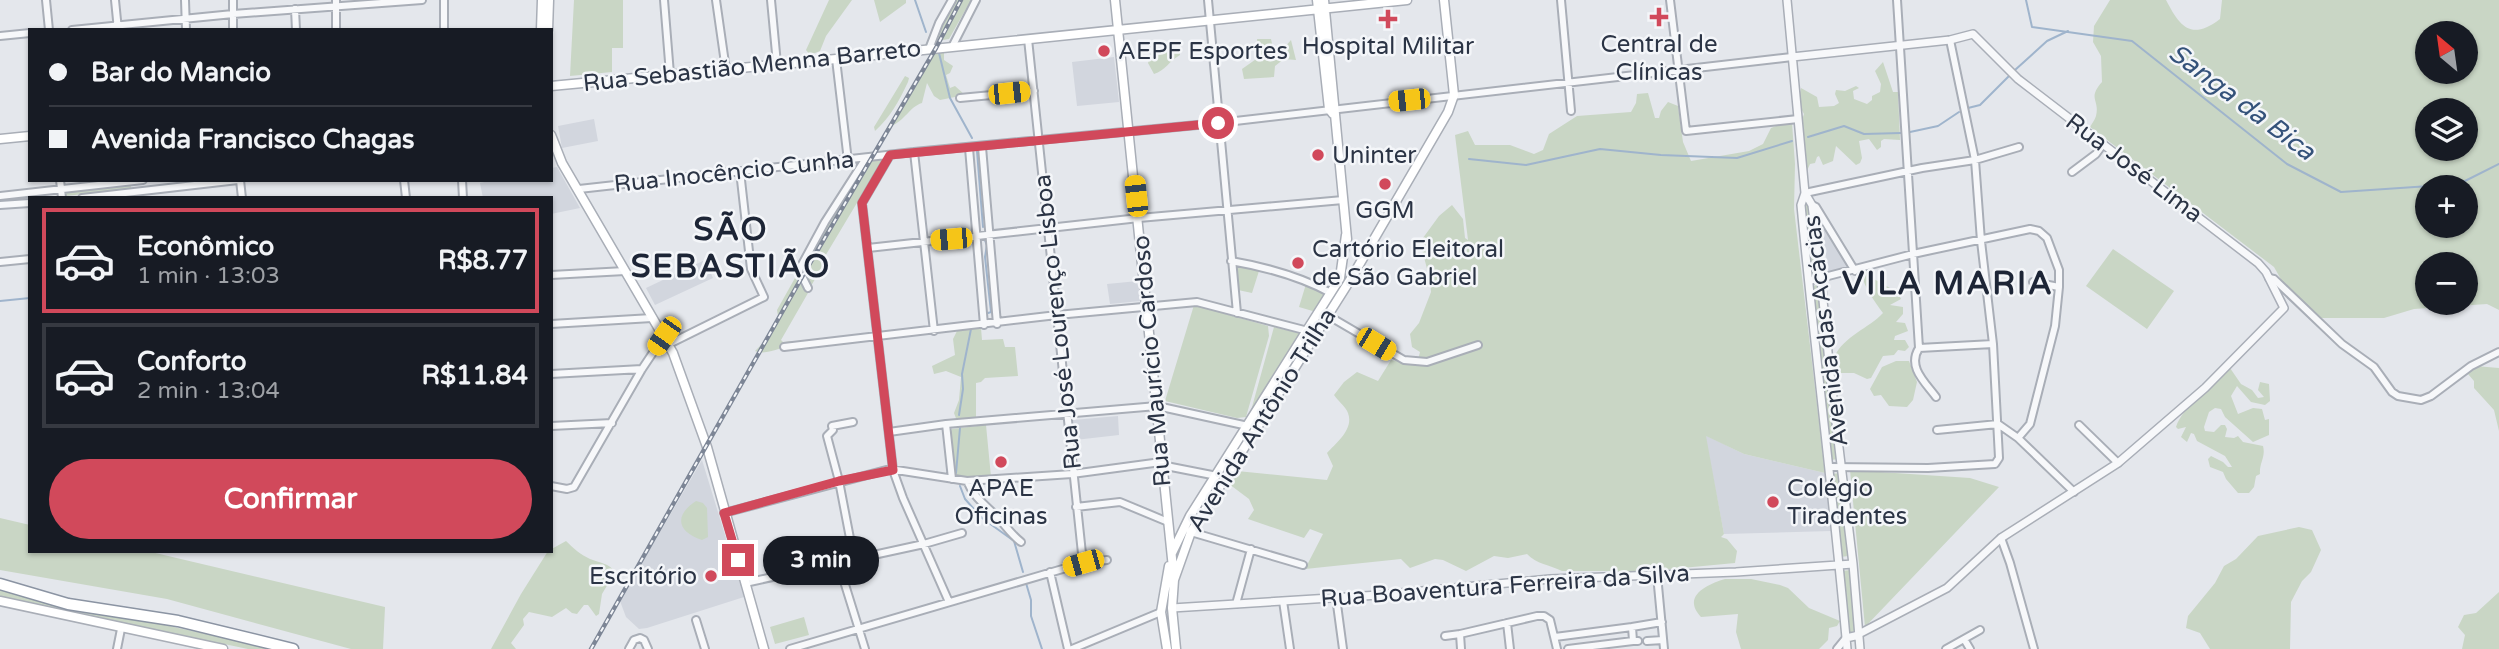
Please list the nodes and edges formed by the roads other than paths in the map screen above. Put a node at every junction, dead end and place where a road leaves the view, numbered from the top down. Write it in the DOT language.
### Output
graph roads {
  1 [pos="46,0"];
  2 [pos="115,0"];
  3 [pos="185,0"];
  4 [pos="233,0"];
  5 [pos="422,0"];
  6 [pos="444,0"];
  7 [pos="542,0"];
  8 [pos="549,0"];
  9 [pos="664,0"];
  10 [pos="716,0"];
  11 [pos="771,0"];
  12 [pos="952,0"];
  13 [pos="976,0"];
  14 [pos="1115,0"];
  15 [pos="1208,0"];
  16 [pos="1407,0"];
  17 [pos="1444,0"];
  18 [pos="1560,0"];
  19 [pos="1670,0"];
  20 [pos="1787,0"];
  21 [pos="1897,0"];
  22 [pos="336,3"];
  23 [pos="1321,4"];
  24 [pos="295,9"];
  25 [pos="233,14"];
  26 [pos="186,19"];
  27 [pos="1210,21"];
  28 [pos="49,28"];
  29 [pos="118,28"];
  30 [pos="186,28"];
  31 [pos="233,28"];
  32 [pos="296,28"];
  33 [pos="336,28"];
  34 [pos="444,28"];
  35 [pos="541,28"];
  36 [pos="548,28"];
  37 [pos="1118,30"];
  38 [pos="28,33"];
  39 [pos="0,36"];
  40 [pos="1028,39"];
  41 [pos="1950,40"];
  42 [pos="1900,44"];
  43 [pos="952,47"];
  44 [pos="929,49"];
  45 [pos="1792,57"];
  46 [pos="836,59"];
  47 [pos="777,64"];
  48 [pos="726,70"];
  49 [pos="1678,70"];
  50 [pos="670,74"];
  51 [pos="1568,81"];
  52 [pos="553,86"];
  53 [pos="1034,91"];
  54 [pos="1454,95"];
  55 [pos="960,98"];
  56 [pos="1333,110"];
  57 [pos="1571,111"];
  58 [pos="1797,119"];
  59 [pos="1218,123"];
  60 [pos="1129,131"];
  61 [pos="28,136"];
  62 [pos="0,139"];
  63 [pos="1040,140"];
  64 [pos="553,142"];
  65 [pos="2103,144"];
  66 [pos="982,146"];
  67 [pos="2019,147"];
  68 [pos="969,148"];
  69 [pos="914,152"];
  70 [pos="890,155"];
  71 [pos="866,158"];
  72 [pos="1975,160"];
  73 [pos="848,161"];
  74 [pos="1908,170"];
  75 [pos="740,171"];
  76 [pos="2072,172"];
  77 [pos="60,182"];
  78 [pos="125,182"];
  79 [pos="134,182"];
  80 [pos="204,182"];
  81 [pos="186,183"];
  82 [pos="61,189"];
  83 [pos="579,189"];
  84 [pos="136,192"];
  85 [pos="1805,193"];
  86 [pos="62,196"];
  87 [pos="100,196"];
  88 [pos="0,197"];
  89 [pos="1342,200"];
  90 [pos="28,203"];
  91 [pos="0,205"];
  92 [pos="1812,205"];
  93 [pos="1227,211"];
  94 [pos="1139,218"];
  95 [pos="1049,228"];
  96 [pos="990,235"];
  97 [pos="978,236"];
  98 [pos="1346,236"];
  99 [pos="924,241"];
  100 [pos="1981,241"];
  101 [pos="868,248"];
  102 [pos="1913,254"];
  103 [pos="28,259"];
  104 [pos="1231,261"];
  105 [pos="0,262"];
  106 [pos="625,271"];
  107 [pos="1855,271"];
  108 [pos="553,275"];
  109 [pos="1352,277"];
  110 [pos="2269,278"];
  111 [pos="1821,279"];
  112 [pos="1808,281"];
  113 [pos="2033,282"];
  114 [pos="2059,287"];
  115 [pos="808,288"];
  116 [pos="1331,293"];
  117 [pos="2296,302"];
  118 [pos="1146,306"];
  119 [pos="2284,308"];
  120 [pos="1237,313"];
  121 [pos="1327,315"];
  122 [pos="1057,316"];
  123 [pos="652,318"];
  124 [pos="553,324"];
  125 [pos="996,324"];
  126 [pos="984,325"];
  127 [pos="934,331"];
  128 [pos="1312,332"];
  129 [pos="878,335"];
  130 [pos="667,340"];
  131 [pos="1993,344"];
  132 [pos="1478,345"];
  133 [pos="784,347"];
  134 [pos="1919,348"];
  135 [pos="2499,352"];
  136 [pos="642,369"];
  137 [pos="553,374"];
  138 [pos="1936,397"];
  139 [pos="1157,406"];
  140 [pos="1067,415"];
  141 [pos="853,422"];
  142 [pos="612,423"];
  143 [pos="946,424"];
  144 [pos="1998,424"];
  145 [pos="2079,425"];
  146 [pos="553,426"];
  147 [pos="1248,426"];
  148 [pos="1937,430"];
  149 [pos="889,432"];
  150 [pos="2018,438"];
  151 [pos="1161,463"];
  152 [pos="2118,463"];
  153 [pos="1830,467"];
  154 [pos="1841,467"];
  155 [pos="893,470"];
  156 [pos="1072,474"];
  157 [pos="1217,477"];
  158 [pos="952,479"];
  159 [pos="839,481"];
  160 [pos="967,481"];
  161 [pos="553,486"];
  162 [pos="2074,492"];
  163 [pos="1076,507"];
  164 [pos="724,513"];
  165 [pos="1168,522"];
  166 [pos="1187,530"];
  167 [pos="962,533"];
  168 [pos="2001,538"];
  169 [pos="1021,542"];
  170 [pos="924,544"];
  171 [pos="1251,549"];
  172 [pos="1170,555"];
  173 [pos="854,559"];
  174 [pos="1107,560"];
  175 [pos="838,562"];
  176 [pos="1083,563"];
  177 [pos="1846,564"];
  178 [pos="1303,565"];
  179 [pos="1050,572"];
  180 [pos="1657,575"];
  181 [pos="1174,580"];
  182 [pos="745,583"];
  183 [pos="0,584"];
  184 [pos="1336,597"];
  185 [pos="0,601"];
  186 [pos="1283,601"];
  187 [pos="949,602"];
  188 [pos="1236,604"];
  189 [pos="1172,608"];
  190 [pos="1161,612"];
  191 [pos="696,620"];
  192 [pos="1662,622"];
  193 [pos="1507,623"];
  194 [pos="1632,627"];
  195 [pos="121,629"];
  196 [pos="858,630"];
  197 [pos="1980,630"];
  198 [pos="1460,634"];
  199 [pos="1445,636"];
  200 [pos="1853,636"];
  201 [pos="1555,637"];
  202 [pos="1964,639"];
  203 [pos="1663,640"];
  204 [pos="1647,641"];
  205 [pos="117,649"];
  206 [pos="223,649"];
  207 [pos="293,649"];
  208 [pos="629,649"];
  209 [pos="648,649"];
  210 [pos="705,649"];
  211 [pos="764,649"];
  212 [pos="790,649"];
  213 [pos="865,649"];
  214 [pos="1070,649"];
  215 [pos="1167,649"];
  216 [pos="1176,649"];
  217 [pos="1290,649"];
  218 [pos="1343,649"];
  219 [pos="1461,649"];
  220 [pos="1510,649"];
  221 [pos="1557,649"];
  222 [pos="1568,649"];
  223 [pos="1664,649"];
  224 [pos="1837,649"];
  225 [pos="1847,649"];
  226 [pos="1860,649"];
  227 [pos="1946,649"];
  228 [pos="1970,649"];
  229 [pos="2034,649"];
  1 -- 28 [label="street"];
  2 -- 29 [label="street"];
  3 -- 26 [label="street"];
  4 -- 25 [label="street"];
  5 -- 22 [label="street"];
  6 -- 34 [label="street"];
  7 -- 35 [label="main road"];
  8 -- 36 [label="main road"];
  9 -- 50 [label="street"];
  10 -- 48 [label="street"];
  11 -- 47 [label="street"];
  12 -- 44 [label="street"];
  13 -- 43 [label="street"];
  14 -- 37 [label="main road, Rua Maurício Cardoso"];
  15 -- 27 [label="street"];
  16 -- 23 [label="main road, Rua Sebastião Menna Barreto"];
  17 -- 54 [label="main road"];
  18 -- 51 [label="street"];
  19 -- 49 [label="street"];
  20 -- 45 [label="street"];
  21 -- 42 [label="street"];
  22 -- 24 [label="street"];
  22 -- 33 [label="street"];
  23 -- 27 [label="main road, Rua Sebastião Menna Barreto"];
  23 -- 56 [label="main road"];
  24 -- 25 [label="street"];
  24 -- 32 [label="street"];
  25 -- 26 [label="street"];
  25 -- 31 [label="street"];
  26 -- 29 [label="street"];
  26 -- 30 [label="street"];
  27 -- 37 [label="main road, Rua Sebastião Menna Barreto"];
  27 -- 59 [label="street"];
  37 -- 40 [label="main road, Rua Sebastião Menna Barreto"];
  37 -- 60 [label="main road, Rua Maurício Cardoso"];
  38 -- 39 [label="street"];
  40 -- 43 [label="main road, Rua Sebastião Menna Barreto"];
  40 -- 53 [label="street, Rua José Lourenço Lisboa"];
  41 -- 42 [label="street"];
  41 -- 65 [label="street, Rua José Lima"];
  41 -- 72 [label="street"];
  42 -- 45 [label="street"];
  42 -- 74 [label="street"];
  43 -- 44 [label="main road, Rua Sebastião Menna Barreto"];
  44 -- 46 [label="main road, Rua Sebastião Menna Barreto"];
  45 -- 49 [label="street, Rua Inocêncio Cunha"];
  45 -- 58 [label="street"];
  46 -- 47 [label="main road, Rua Sebastião Menna Barreto"];
  46 -- 73 [label="street"];
  47 -- 48 [label="main road, Rua Sebastião Menna Barreto"];
  48 -- 50 [label="main road, Rua Sebastião Menna Barreto"];
  49 -- 51 [label="street, Rua Inocêncio Cunha"];
  49 -- 58 [label="street"];
  50 -- 52 [label="main road, Rua Sebastião Menna Barreto"];
  51 -- 54 [label="street, Rua Inocêncio Cunha"];
  51 -- 57 [label="street"];
  53 -- 55 [label="street"];
  53 -- 63 [label="street, Rua José Lourenço Lisboa"];
  54 -- 56 [label="street, Rua Inocêncio Cunha"];
  54 -- 109 [label="main road, Avenida Antônio Trilha"];
  56 -- 59 [label="street, Rua Inocêncio Cunha"];
  56 -- 89 [label="main road"];
  58 -- 85 [label="street"];
  59 -- 60 [label="street, Rua Inocêncio Cunha"];
  59 -- 93 [label="street"];
  60 -- 63 [label="street, Rua Inocêncio Cunha"];
  60 -- 94 [label="main road, Rua Maurício Cardoso"];
  61 -- 62 [label="main road"];
  63 -- 66 [label="street, Rua Inocêncio Cunha"];
  63 -- 95 [label="street, Rua José Lourenço Lisboa"];
  64 -- 83 [label="main road"];
  65 -- 76 [label="street"];
  65 -- 110 [label="street, Rua José Lima"];
  66 -- 68 [label="street, Rua Inocêncio Cunha"];
  66 -- 96 [label="street"];
  67 -- 72 [label="street"];
  68 -- 69 [label="street, Rua Inocêncio Cunha"];
  68 -- 97 [label="street"];
  69 -- 70 [label="street, Rua Inocêncio Cunha"];
  69 -- 99 [label="street"];
  70 -- 71 [label="street, Rua Inocêncio Cunha"];
  70 -- 101 [label="street"];
  71 -- 73 [label="street, Rua Inocêncio Cunha"];
  71 -- 115 [label="street"];
  72 -- 74 [label="street"];
  72 -- 100 [label="street"];
  73 -- 75 [label="street, Rua Inocêncio Cunha"];
  74 -- 85 [label="street"];
  74 -- 102 [label="street"];
  75 -- 83 [label="street, Rua Inocêncio Cunha"];
  75 -- 130 [label="street"];
  77 -- 82 [label="street"];
  78 -- 82 [label="street"];
  79 -- 84 [label="street"];
  80 -- 81 [label="street"];
  81 -- 84 [label="street"];
  82 -- 86 [label="street"];
  82 -- 88 [label="street"];
  83 -- 106 [label="main road"];
  84 -- 87 [label="street"];
  85 -- 92 [label="street, Avenida das Acácias"];
  85 -- 112 [label="street, Avenida das Acácias"];
  89 -- 93 [label="street"];
  89 -- 98 [label="main road"];
  90 -- 91 [label="street"];
  92 -- 107 [label="street"];
  92 -- 111 [label="street, Avenida das Acácias"];
  93 -- 94 [label="street"];
  93 -- 104 [label="street"];
  94 -- 95 [label="street"];
  94 -- 118 [label="main road, Rua Maurício Cardoso"];
  95 -- 96 [label="street"];
  95 -- 122 [label="street, Rua José Lourenço Lisboa"];
  96 -- 97 [label="street"];
  96 -- 125 [label="street"];
  97 -- 99 [label="street"];
  97 -- 126 [label="street"];
  98 -- 109 [label="main road"];
  98 -- 116 [label="main road, Avenida Antônio Trilha"];
  99 -- 101 [label="street"];
  99 -- 127 [label="street"];
  100 -- 102 [label="street"];
  100 -- 114 [label="street"];
  100 -- 131 [label="street"];
  101 -- 129 [label="street"];
  102 -- 107 [label="street"];
  102 -- 134 [label="street"];
  103 -- 105 [label="street"];
  104 -- 116 [label="street"];
  104 -- 120 [label="street"];
  106 -- 108 [label="street"];
  106 -- 123 [label="main road"];
  107 -- 111 [label="street"];
  109 -- 121 [label="main road, Avenida Antônio Trilha"];
  110 -- 117 [label="street"];
  110 -- 119 [label="street, Rua José Lima"];
  111 -- 112 [label="street"];
  111 -- 154 [label="street, Avenida das Acácias"];
  112 -- 153 [label="street, Avenida das Acácias"];
  113 -- 114 [label="street"];
  114 -- 150 [label="street"];
  116 -- 128 [label="main road, Avenida Antônio Trilha"];
  117 -- 119 [label="street"];
  117 -- 135 [label="street"];
  118 -- 120 [label="street"];
  118 -- 122 [label="street"];
  118 -- 139 [label="main road, Rua Maurício Cardoso"];
  119 -- 152 [label="street"];
  120 -- 128 [label="street"];
  121 -- 128 [label="main road, Avenida Antônio Trilha"];
  121 -- 132 [label="street"];
  122 -- 125 [label="street"];
  122 -- 140 [label="street, Rua José Lourenço Lisboa"];
  123 -- 124 [label="street"];
  123 -- 130 [label="main road"];
  125 -- 126 [label="street"];
  126 -- 127 [label="street"];
  127 -- 129 [label="street"];
  128 -- 147 [label="main road, Avenida Antônio Trilha"];
  128 -- 166 [label="main road, Avenida Antônio Trilha"];
  129 -- 133 [label="street"];
  129 -- 149 [label="street"];
  130 -- 136 [label="street"];
  130 -- 164 [label="main road"];
  131 -- 134 [label="street"];
  131 -- 144 [label="street"];
  134 -- 138 [label="street"];
  136 -- 137 [label="street"];
  136 -- 142 [label="street"];
  139 -- 140 [label="street"];
  139 -- 147 [label="street"];
  139 -- 151 [label="main road, Rua Maurício Cardoso"];
  140 -- 143 [label="street"];
  140 -- 156 [label="street, Rua José Lourenço Lisboa"];
  141 -- 159 [label="street"];
  142 -- 146 [label="street"];
  142 -- 161 [label="street"];
  143 -- 149 [label="street"];
  143 -- 158 [label="street"];
  144 -- 148 [label="street"];
  144 -- 150 [label="street"];
  144 -- 154 [label="street"];
  145 -- 152 [label="street"];
  147 -- 157 [label="main road, Avenida Antônio Trilha"];
  149 -- 155 [label="street"];
  150 -- 162 [label="street"];
  151 -- 156 [label="street"];
  151 -- 157 [label="street"];
  151 -- 165 [label="main road, Rua Maurício Cardoso"];
  152 -- 162 [label="street"];
  153 -- 154 [label="street"];
  153 -- 177 [label="street, Avenida das Acácias"];
  154 -- 177 [label="street, Avenida das Acácias"];
  155 -- 158 [label="street"];
  155 -- 159 [label="street"];
  155 -- 170 [label="street"];
  156 -- 160 [label="street"];
  156 -- 163 [label="street, Rua José Lourenço Lisboa"];
  157 -- 166 [label="main road, Avenida Antônio Trilha"];
  158 -- 160 [label="street"];
  159 -- 164 [label="street"];
  159 -- 173 [label="street"];
  160 -- 169 [label="street"];
  162 -- 168 [label="street"];
  163 -- 165 [label="street"];
  163 -- 176 [label="street, Rua José Lourenço Lisboa"];
  164 -- 182 [label="main road"];
  165 -- 166 [label="main road"];
  165 -- 172 [label="main road, Rua Maurício Cardoso"];
  166 -- 171 [label="street"];
  166 -- 172 [label="main road, Avenida Antônio Trilha"];
  166 -- 181 [label="main road, Avenida Antônio Trilha"];
  167 -- 170 [label="street"];
  168 -- 200 [label="street"];
  168 -- 229 [label="street"];
  170 -- 173 [label="street"];
  170 -- 187 [label="street"];
  171 -- 178 [label="street"];
  171 -- 188 [label="street"];
  172 -- 181 [label="main road"];
  172 -- 190 [label="main road, Avenida Antônio Trilha"];
  173 -- 175 [label="street"];
  174 -- 176 [label="street"];
  175 -- 182 [label="street"];
  175 -- 196 [label="street"];
  176 -- 179 [label="street"];
  177 -- 180 [label="street, Rua Boaventura Ferreira da Silva"];
  177 -- 200 [label="street, Avenida das Acácias"];
  177 -- 200 [label="street, Avenida das Acácias"];
  179 -- 187 [label="street"];
  179 -- 214 [label="street"];
  180 -- 184 [label="street, Rua Boaventura Ferreira da Silva"];
  180 -- 192 [label="street"];
  181 -- 189 [label="main road, Avenida Antônio Trilha"];
  182 -- 211 [label="main road"];
  183 -- 207 [label="highway"];
  184 -- 186 [label="street, Rua Boaventura Ferreira da Silva"];
  184 -- 218 [label="street"];
  185 -- 195 [label="main road"];
  186 -- 188 [label="street, Rua Boaventura Ferreira da Silva"];
  186 -- 217 [label="street"];
  187 -- 196 [label="street"];
  188 -- 189 [label="street, Rua Boaventura Ferreira da Silva"];
  189 -- 216 [label="main road, Avenida Antônio Trilha"];
  190 -- 214 [label="street"];
  190 -- 215 [label="main road, Avenida Antônio Trilha"];
  191 -- 210 [label="street"];
  192 -- 194 [label="street"];
  192 -- 203 [label="street"];
  193 -- 198 [label="street"];
  193 -- 201 [label="street"];
  193 -- 220 [label="street"];
  194 -- 201 [label="street"];
  194 -- 222 [label="street"];
  195 -- 205 [label="street"];
  195 -- 206 [label="main road"];
  196 -- 212 [label="street"];
  196 -- 213 [label="street"];
  197 -- 202 [label="street"];
  198 -- 199 [label="street"];
  198 -- 219 [label="street"];
  200 -- 224 [label="street"];
  200 -- 225 [label="street, Avenida das Acácias"];
  200 -- 226 [label="street, Avenida das Acácias"];
  201 -- 221 [label="street"];
  202 -- 227 [label="street"];
  202 -- 228 [label="street"];
  203 -- 204 [label="street"];
  203 -- 223 [label="street"];
  208 -- 209 [label="street"];
}
